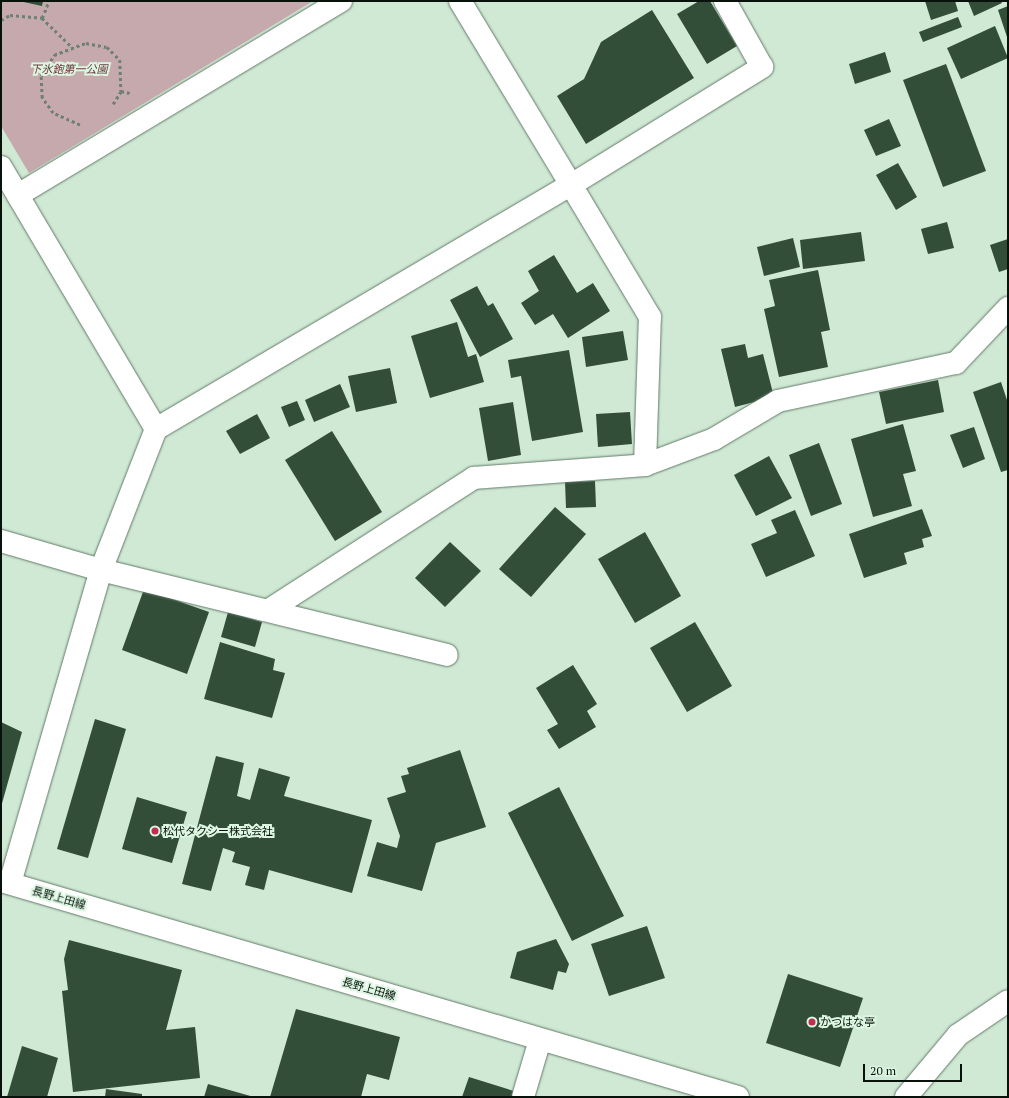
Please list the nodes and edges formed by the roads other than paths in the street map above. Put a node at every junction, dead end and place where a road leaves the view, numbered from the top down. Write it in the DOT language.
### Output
graph roads {
  1 [pos="341,1"];
  2 [pos="460,1"];
  3 [pos="725,1"];
  4 [pos="1,167"];
  5 [pos="570,185"];
  6 [pos="18,195"];
  7 [pos="1008,308"];
  8 [pos="156,429"];
  9 [pos="645,465"];
  10 [pos="1,542"];
  11 [pos="101,570"];
  12 [pos="270,610"];
  13 [pos="447,655"];
  14 [pos="5,882"];
  15 [pos="1008,1001"];
  16 [pos="540,1040"];
  17 [pos="523,1097"];
  18 [pos="738,1097"];
  19 [pos="906,1097"];
  1 -- 6 [label="street"];
  2 -- 5 [label="street"];
  3 -- 5 [label="street"];
  4 -- 6 [label="street"];
  5 -- 8 [label="street"];
  5 -- 9 [label="street"];
  6 -- 8 [label="street"];
  7 -- 9 [label="street"];
  8 -- 11 [label="street"];
  9 -- 12 [label="street"];
  10 -- 11 [label="street"];
  11 -- 12 [label="street"];
  11 -- 14 [label="street"];
  12 -- 13 [label="street"];
  14 -- 16 [label="street, 長野上田線"];
  15 -- 19 [label="street"];
  16 -- 17 [label="street"];
  16 -- 18 [label="street, 長野上田線"];
}
